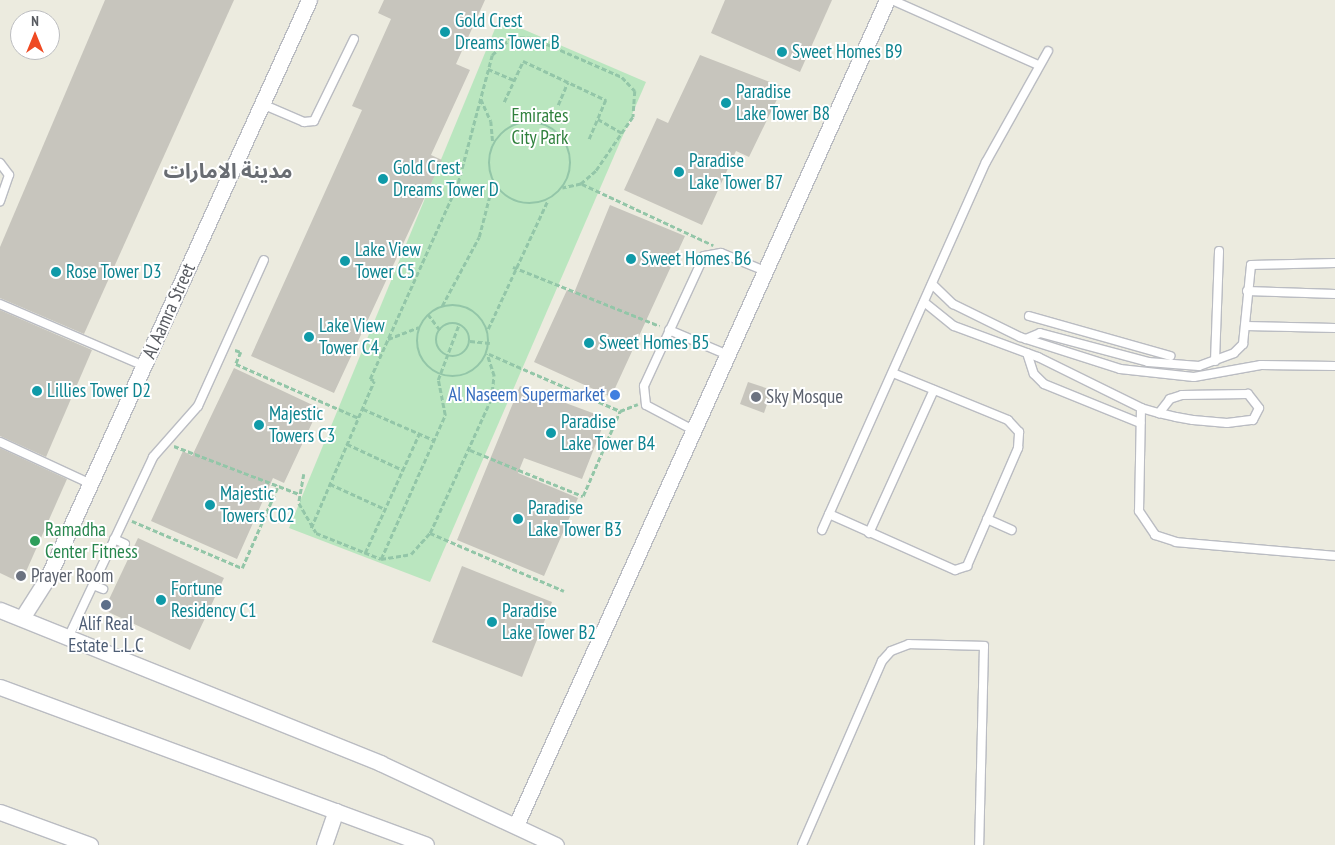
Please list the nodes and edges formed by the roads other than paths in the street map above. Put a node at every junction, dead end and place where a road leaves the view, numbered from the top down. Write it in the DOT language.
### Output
graph roads {
  1 [pos="309,0"];
  2 [pos="885,1"];
  3 [pos="354,39"];
  4 [pos="1048,51"];
  5 [pos="1038,65"];
  6 [pos="262,104"];
  7 [pos="0,164"];
  8 [pos="0,201"];
  9 [pos="1219,251"];
  10 [pos="264,260"];
  11 [pos="1335,263"];
  12 [pos="765,271"];
  13 [pos="932,284"];
  14 [pos="1247,291"];
  15 [pos="1335,294"];
  16 [pos="924,302"];
  17 [pos="0,304"];
  18 [pos="1029,316"];
  19 [pos="1246,326"];
  20 [pos="1335,328"];
  21 [pos="669,330"];
  22 [pos="1014,334"];
  23 [pos="1026,339"];
  24 [pos="1068,342"];
  25 [pos="1126,344"];
  26 [pos="1010,345"];
  27 [pos="1028,353"];
  28 [pos="1064,353"];
  29 [pos="728,355"];
  30 [pos="1123,356"];
  31 [pos="1170,356"];
  32 [pos="1215,361"];
  33 [pos="144,366"];
  34 [pos="1335,366"];
  35 [pos="1120,369"];
  36 [pos="893,373"];
  37 [pos="934,390"];
  38 [pos="1141,408"];
  39 [pos="1159,413"];
  40 [pos="1140,423"];
  41 [pos="695,431"];
  42 [pos="0,442"];
  43 [pos="91,484"];
  44 [pos="829,514"];
  45 [pos="987,519"];
  46 [pos="822,530"];
  47 [pos="1012,530"];
  48 [pos="869,532"];
  49 [pos="114,539"];
  50 [pos="125,544"];
  51 [pos="1335,556"];
  52 [pos="93,584"];
  53 [pos="103,589"];
  54 [pos="0,610"];
  55 [pos="22,618"];
  56 [pos="68,638"];
  57 [pos="0,687"];
  58 [pos="336,810"];
  59 [pos="0,812"];
  60 [pos="516,825"];
  61 [pos="90,845"];
  62 [pos="324,845"];
  63 [pos="426,845"];
  64 [pos="556,845"];
  65 [pos="802,845"];
  66 [pos="979,845"];
  1 -- 6 [label="street, Al Aamra Street"];
  2 -- 5 [label="lane"];
  2 -- 12 [label="street"];
  3 -- 6 [label="lane"];
  4 -- 5 [label="lane"];
  5 -- 13 [label="lane"];
  6 -- 33 [label="street, Al Aamra Street"];
  7 -- 8 [label="lane"];
  9 -- 32 [label="lane"];
  10 -- 49 [label="lane"];
  11 -- 14 [label="lane"];
  12 -- 21 [label="lane"];
  12 -- 29 [label="street"];
  13 -- 16 [label="lane"];
  13 -- 22 [label="lane"];
  14 -- 15 [label="lane"];
  14 -- 19 [label="lane"];
  16 -- 26 [label="lane"];
  16 -- 36 [label="lane"];
  17 -- 33 [label="lane"];
  18 -- 25 [label="lane"];
  19 -- 20 [label="lane"];
  19 -- 32 [label="lane"];
  21 -- 29 [label="lane"];
  21 -- 41 [label="lane"];
  22 -- 23 [label="lane"];
  22 -- 26 [label="lane"];
  23 -- 24 [label="lane"];
  23 -- 28 [label="lane"];
  24 -- 28 [label="lane"];
  24 -- 30 [label="lane"];
  25 -- 30 [label="lane"];
  25 -- 31 [label="lane"];
  26 -- 27 [label="lane"];
  27 -- 38 [label="lane"];
  27 -- 40 [label="lane"];
  28 -- 35 [label="lane"];
  29 -- 41 [label="street"];
  30 -- 32 [label="lane"];
  30 -- 35 [label="lane"];
  33 -- 43 [label="street, Al Aamra Street"];
  34 -- 35 [label="lane"];
  36 -- 37 [label="lane"];
  36 -- 44 [label="lane"];
  37 -- 45 [label="lane"];
  37 -- 48 [label="lane"];
  38 -- 39 [label="lane"];
  38 -- 40 [label="lane"];
  39 -- 39 [label="lane"];
  40 -- 51 [label="lane"];
  41 -- 60 [label="street"];
  42 -- 43 [label="lane"];
  43 -- 55 [label="street, Al Aamra Street"];
  44 -- 46 [label="lane"];
  44 -- 48 [label="lane"];
  45 -- 47 [label="lane"];
  45 -- 48 [label="lane"];
  49 -- 50 [label="lane"];
  49 -- 52 [label="lane"];
  52 -- 53 [label="lane"];
  52 -- 56 [label="lane"];
  54 -- 55 [label="street"];
  55 -- 56 [label="street"];
  56 -- 60 [label="street"];
  57 -- 58 [label="street"];
  58 -- 62 [label="street"];
  58 -- 63 [label="street"];
  59 -- 61 [label="street"];
  60 -- 64 [label="street"];
  65 -- 66 [label="lane"];
}
